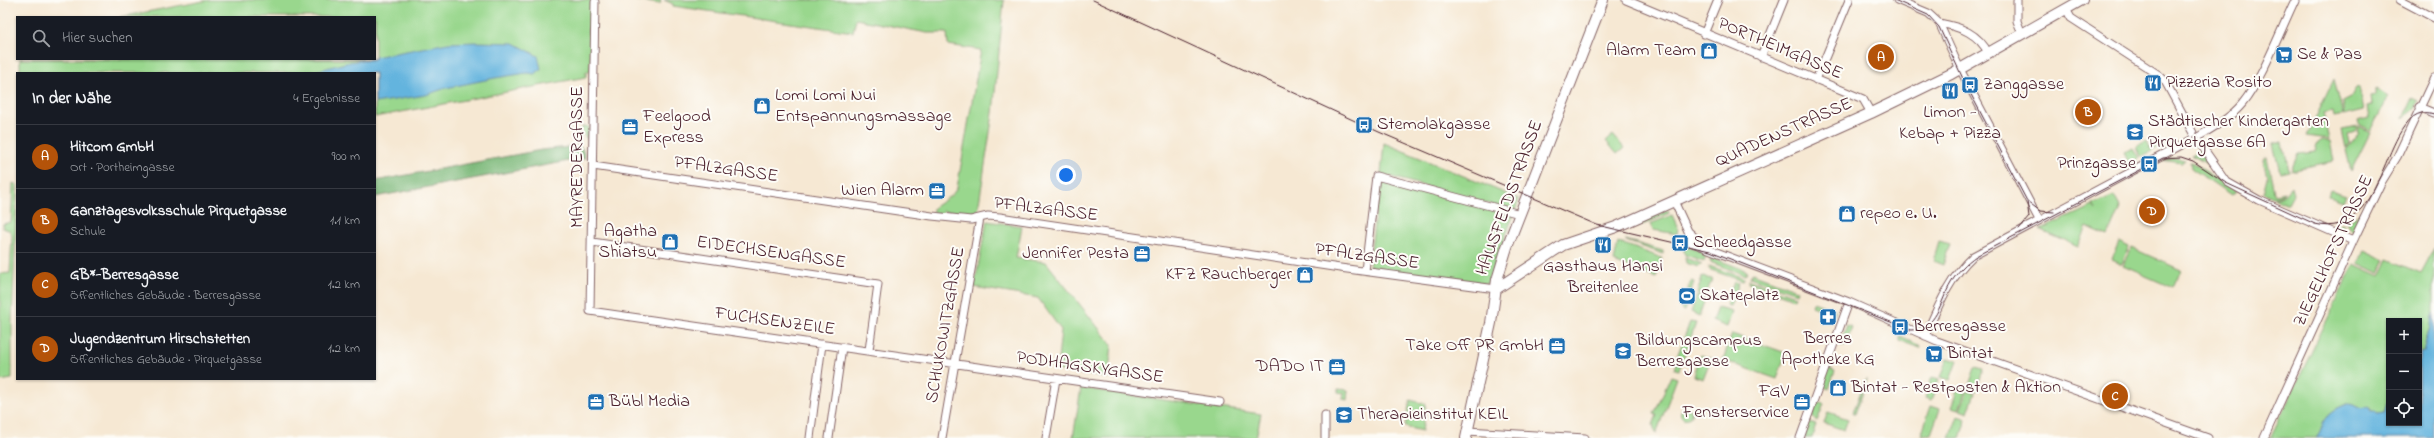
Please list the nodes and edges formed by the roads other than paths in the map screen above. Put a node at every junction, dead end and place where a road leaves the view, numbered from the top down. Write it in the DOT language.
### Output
graph roads {
  1 [pos="1603,0"];
  2 [pos="1626,0"];
  3 [pos="1718,0"];
  4 [pos="1784,0"];
  5 [pos="1849,0"];
  6 [pos="1897,0"];
  7 [pos="2017,0"];
  8 [pos="2082,0"];
  9 [pos="2295,0"];
  10 [pos="2400,0"];
  11 [pos="595,2"];
  12 [pos="2066,9"];
  13 [pos="2434,18"];
  14 [pos="1939,23"];
  15 [pos="1704,34"];
  16 [pos="2022,34"];
  17 [pos="1989,54"];
  18 [pos="1761,57"];
  19 [pos="1960,70"];
  20 [pos="2434,78"];
  21 [pos="1816,80"];
  22 [pos="2419,107"];
  23 [pos="1871,113"];
  24 [pos="2434,113"];
  25 [pos="2196,137"];
  26 [pos="593,166"];
  27 [pos="1674,201"];
  28 [pos="1520,214"];
  29 [pos="980,218"];
  30 [pos="2039,220"];
  31 [pos="2353,241"];
  32 [pos="592,242"];
  33 [pos="1365,271"];
  34 [pos="1496,289"];
  35 [pos="1849,302"];
  36 [pos="590,311"];
  37 [pos="1925,336"];
  38 [pos="822,344"];
  39 [pos="842,347"];
  40 [pos="868,350"];
  41 [pos="955,363"];
  42 [pos="1056,379"];
  43 [pos="1220,402"];
  44 [pos="1325,415"];
  45 [pos="1467,435"];
  46 [pos="810,438"];
  47 [pos="829,438"];
  48 [pos="942,438"];
  49 [pos="1046,438"];
  50 [pos="1325,438"];
  51 [pos="1585,438"];
  52 [pos="1800,438"];
  53 [pos="2208,438"];
  54 [pos="2264,438"];
  1 -- 28 [label="street, HAUSFELDSTRASSE"];
  2 -- 15 [label="street, PORTHEIMGASSE"];
  3 -- 15 [label="street"];
  4 -- 18 [label="street"];
  5 -- 21 [label="street"];
  6 -- 14 [label="street"];
  7 -- 16 [label="street"];
  8 -- 12 [label="street, QUADENSTRASSE"];
  9 -- 25 [label="street"];
  10 -- 13 [label="street"];
  11 -- 26 [label="street, MAYREDERGASSE"];
  12 -- 16 [label="street, QUADENSTRASSE"];
  12 -- 25 [label="street"];
  14 -- 17 [label="street"];
  14 -- 19 [label="street"];
  15 -- 18 [label="street, PORTHEIMGASSE"];
  16 -- 17 [label="street, QUADENSTRASSE"];
  17 -- 19 [label="street, QUADENSTRASSE"];
  18 -- 21 [label="street, PORTHEIMGASSE"];
  19 -- 23 [label="street, QUADENSTRASSE"];
  19 -- 30 [label="street"];
  20 -- 22 [label="street, ZIEGELHOFSTRASSE"];
  21 -- 23 [label="street, PORTHEIMGASSE"];
  22 -- 24 [label="street"];
  22 -- 31 [label="street, ZIEGELHOFSTRASSE"];
  23 -- 27 [label="street, QUADENSTRASSE"];
  25 -- 30 [label="street"];
  25 -- 31 [label="street"];
  26 -- 29 [label="street, PFALZGASSE"];
  26 -- 32 [label="street, MAYREDERGASSE"];
  27 -- 34 [label="street, QUADENSTRASSE"];
  27 -- 35 [label="street"];
  28 -- 33 [label="street"];
  28 -- 34 [label="street, HAUSFELDSTRASSE"];
  29 -- 33 [label="street, PFALZGASSE"];
  29 -- 41 [label="street, SCHUKOWITZGASSE"];
  30 -- 37 [label="street"];
  31 -- 54 [label="street, ZIEGELHOFSTRASSE"];
  32 -- 36 [label="street, MAYREDERGASSE"];
  32 -- 40 [label="street, EIDECHSENGASSE"];
  33 -- 34 [label="street, PFALZGASSE"];
  34 -- 45 [label="street, HAUSFELDSTRASSE"];
  35 -- 37 [label="street"];
  35 -- 52 [label="street"];
  36 -- 38 [label="street, FUCHSENZEILE"];
  37 -- 53 [label="street"];
  38 -- 39 [label="street, FUCHSENZEILE"];
  38 -- 46 [label="street"];
  39 -- 40 [label="street, FUCHSENZEILE"];
  39 -- 47 [label="street"];
  40 -- 41 [label="street, FUCHSENZEILE"];
  41 -- 42 [label="street, PODHAGSKYGASSE"];
  41 -- 48 [label="street, SCHUKOWITZGASSE"];
  42 -- 43 [label="street, PODHAGSKYGASSE"];
  42 -- 49 [label="street"];
  44 -- 50 [label="street"];
  45 -- 51 [label="street"];
}
